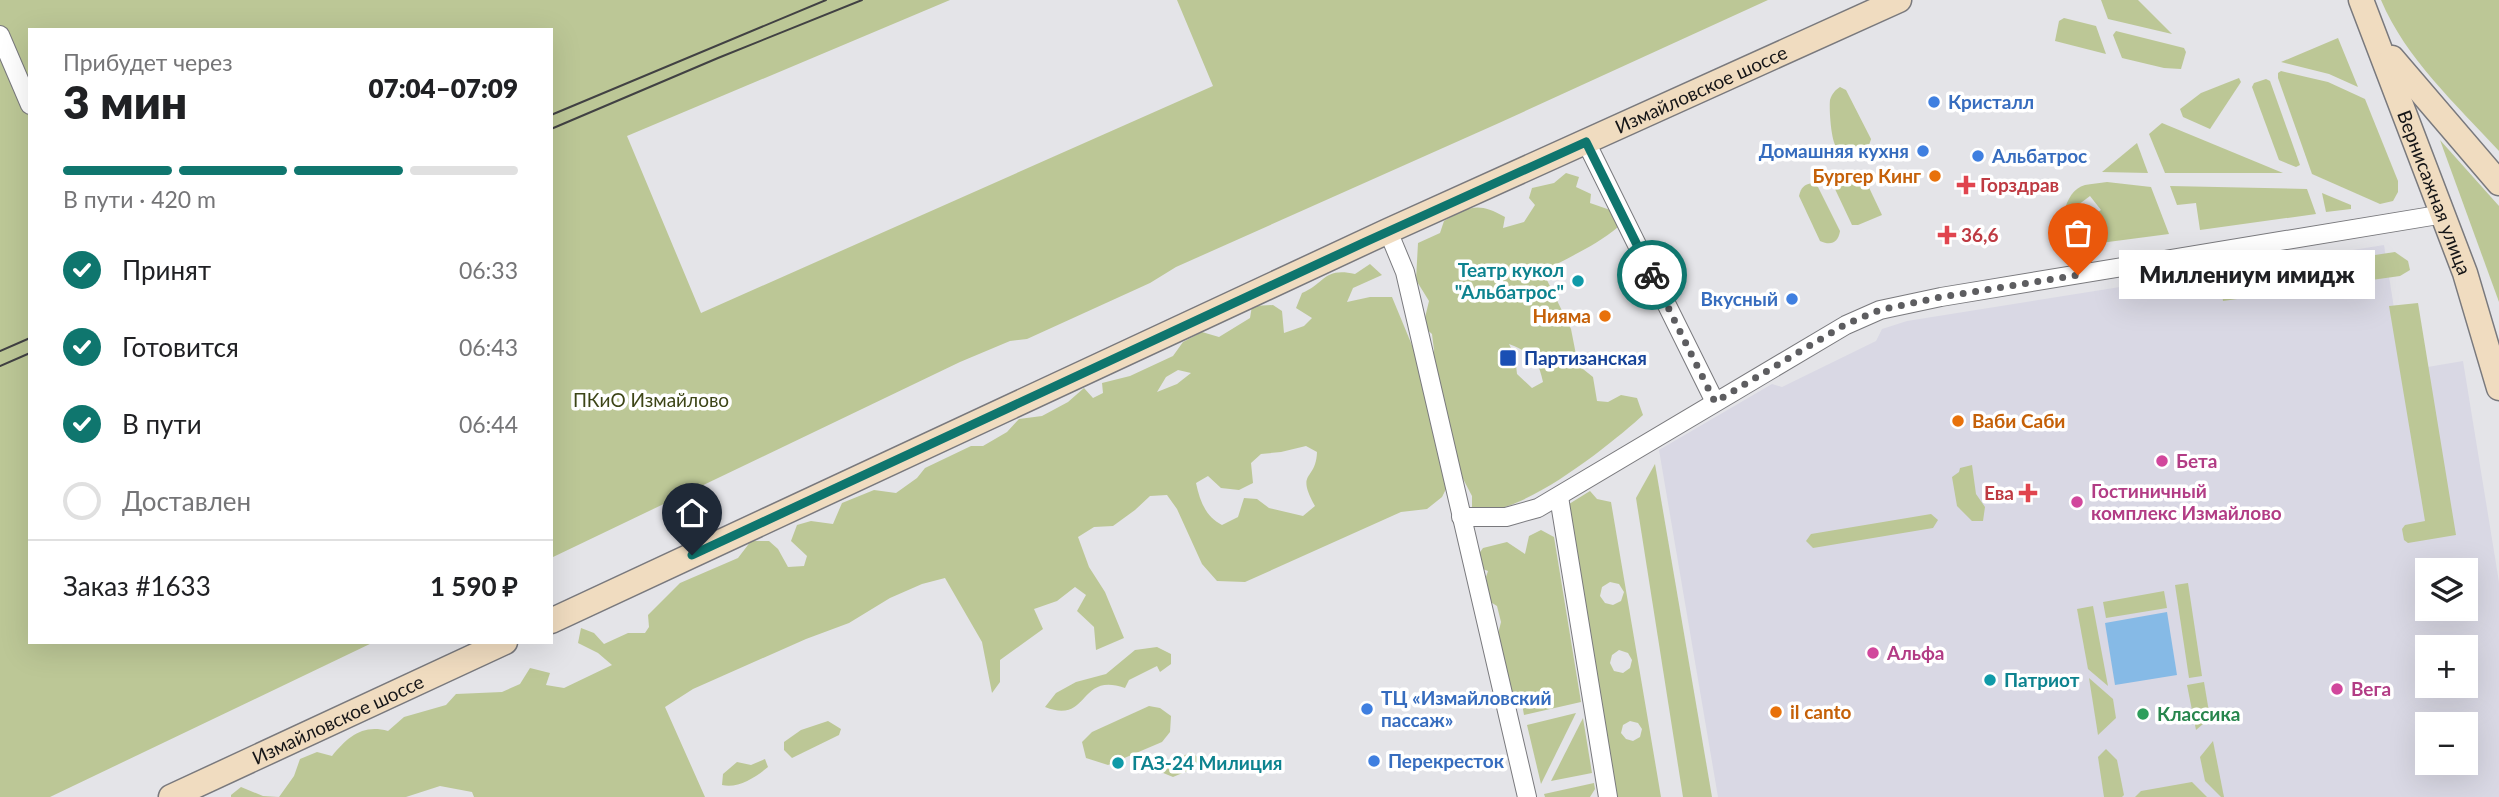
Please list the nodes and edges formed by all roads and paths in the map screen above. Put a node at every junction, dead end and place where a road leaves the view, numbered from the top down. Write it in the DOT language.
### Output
graph roads {
  1 [pos="1899,0"];
  2 [pos="2361,0"];
  3 [pos="0,35"];
  4 [pos="2378,41"];
  5 [pos="28,100"];
  6 [pos="1586,142"];
  7 [pos="2499,183"];
  8 [pos="2444,214"];
  9 [pos="1388,231"];
  10 [pos="2499,388"];
  11 [pos="1715,402"];
  12 [pos="1559,497"];
  13 [pos="1461,517"];
  14 [pos="553,620"];
  15 [pos="501,644"];
  16 [pos="171,797"];
  17 [pos="1527,797"];
  18 [pos="1608,797"];
  1 -- 6 [label="main road, Измайловское шоссе"];
  2 -- 4 [label="main road, Вернисажная улица"];
  3 -- 5 [label="street"];
  4 -- 7 [label="main road"];
  4 -- 8 [label="main road, Вернисажная улица"];
  6 -- 9 [label="main road, Измайловское шоссе"];
  6 -- 11 [label="street"];
  8 -- 10 [label="main road, Вернисажная улица"];
  8 -- 11 [label="street"];
  9 -- 13 [label="street"];
  9 -- 14 [label="main road, Измайловское шоссе"];
  11 -- 12 [label="street"];
  12 -- 13 [label="street"];
  12 -- 18 [label="street"];
  13 -- 17 [label="street"];
  15 -- 16 [label="main road, Измайловское шоссе"];
}
